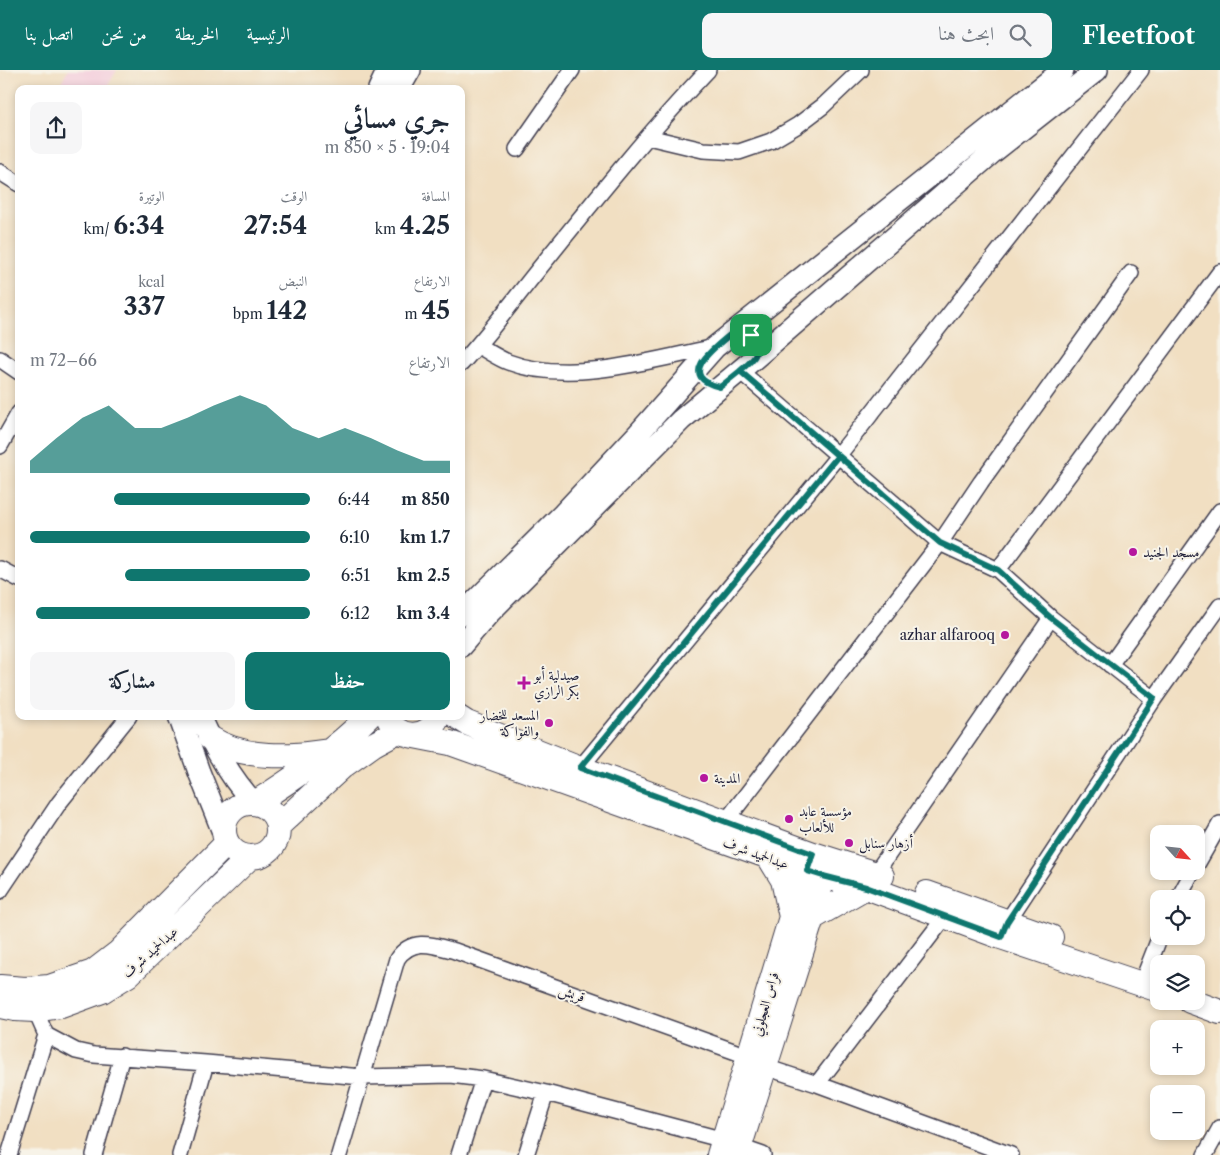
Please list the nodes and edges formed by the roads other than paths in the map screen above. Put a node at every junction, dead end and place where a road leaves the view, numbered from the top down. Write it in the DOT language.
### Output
graph roads {
  1 [pos="388,70"];
  2 [pos="410,70"];
  3 [pos="572,70"];
  4 [pos="708,70"];
  5 [pos="861,70"];
  6 [pos="1064,70"];
  7 [pos="1097,70"];
  8 [pos="1140,70"];
  9 [pos="381,85"];
  10 [pos="401,85"];
  11 [pos="648,137"];
  12 [pos="517,149"];
  13 [pos="0,172"];
  14 [pos="15,181"];
  15 [pos="1220,272"];
  16 [pos="1131,273"];
  17 [pos="737,329"];
  18 [pos="478,346"];
  19 [pos="715,347"];
  20 [pos="0,359"];
  21 [pos="465,360"];
  22 [pos="748,364"];
  23 [pos="699,366"];
  24 [pos="15,369"];
  25 [pos="720,387"];
  26 [pos="15,421"];
  27 [pos="0,446"];
  28 [pos="838,456"];
  29 [pos="1220,511"];
  30 [pos="940,543"];
  31 [pos="0,569"];
  32 [pos="998,570"];
  33 [pos="15,577"];
  34 [pos="1220,606"];
  35 [pos="465,611"];
  36 [pos="1051,618"];
  37 [pos="465,641"];
  38 [pos="1110,665"];
  39 [pos="1154,698"];
  40 [pos="125,720"];
  41 [pos="180,720"];
  42 [pos="202,720"];
  43 [pos="365,720"];
  44 [pos="436,720"];
  45 [pos="462,720"];
  46 [pos="398,728"];
  47 [pos="210,738"];
  48 [pos="331,750"];
  49 [pos="580,768"];
  50 [pos="255,803"];
  51 [pos="726,822"];
  52 [pos="1220,824"];
  53 [pos="278,826"];
  54 [pos="225,837"];
  55 [pos="1205,850"];
  56 [pos="769,857"];
  57 [pos="249,858"];
  58 [pos="818,865"];
  59 [pos="203,868"];
  60 [pos="871,880"];
  61 [pos="222,885"];
  62 [pos="0,892"];
  63 [pos="945,917"];
  64 [pos="802,918"];
  65 [pos="1004,929"];
  66 [pos="1150,977"];
  67 [pos="0,987"];
  68 [pos="1205,991"];
  69 [pos="1220,996"];
  70 [pos="0,1006"];
  71 [pos="1205,1006"];
  72 [pos="35,1010"];
  73 [pos="1220,1012"];
  74 [pos="46,1036"];
  75 [pos="122,1056"];
  76 [pos="758,1062"];
  77 [pos="206,1063"];
  78 [pos="362,1077"];
  79 [pos="483,1079"];
  80 [pos="817,1084"];
  81 [pos="546,1094"];
  82 [pos="1220,1128"];
  83 [pos="730,1149"];
  84 [pos="10,1155"];
  85 [pos="94,1155"];
  86 [pos="180,1155"];
  87 [pos="339,1155"];
  88 [pos="459,1155"];
  89 [pos="526,1155"];
  90 [pos="763,1155"];
  91 [pos="1011,1155"];
  92 [pos="1205,1155"];
  1 -- 9 [label="street"];
  2 -- 10 [label="street"];
  3 -- 12 [label="street"];
  4 -- 11 [label="street"];
  5 -- 11 [label="street"];
  6 -- 17 [label="street"];
  7 -- 22 [label="street"];
  8 -- 28 [label="street"];
  11 -- 18 [label="street"];
  13 -- 14 [label="street"];
  15 -- 32 [label="street"];
  16 -- 30 [label="street"];
  17 -- 19 [label="street"];
  17 -- 22 [label="street"];
  18 -- 19 [label="street"];
  18 -- 21 [label="street"];
  19 -- 23 [label="street"];
  20 -- 24 [label="street"];
  22 -- 25 [label="street"];
  22 -- 28 [label="street"];
  23 -- 25 [label="street"];
  23 -- 35 [label="street"];
  25 -- 37 [label="street"];
  26 -- 27 [label="street"];
  28 -- 30 [label="street"];
  28 -- 49 [label="street"];
  29 -- 38 [label="street"];
  30 -- 32 [label="street"];
  30 -- 51 [label="street"];
  31 -- 33 [label="street"];
  32 -- 36 [label="street"];
  34 -- 39 [label="street"];
  36 -- 38 [label="street"];
  36 -- 60 [label="street"];
  38 -- 39 [label="street"];
  39 -- 65 [label="street"];
  40 -- 62 [label="street"];
  41 -- 54 [label="street"];
  42 -- 47 [label="street"];
  43 -- 48 [label="main road"];
  44 -- 46 [label="main road"];
  45 -- 49 [label="main road, عبدالحميد شرف"];
  46 -- 53 [label="main road"];
  46 -- 56 [label="main road, عبدالحميد شرف"];
  47 -- 48 [label="main road"];
  47 -- 50 [label="street"];
  48 -- 50 [label="main road"];
  49 -- 51 [label="main road, عبدالحميد شرف"];
  50 -- 53 [label="main road"];
  50 -- 54 [label="main road"];
  51 -- 58 [label="main road, عبدالحميد شرف"];
  52 -- 55 [label="street"];
  53 -- 57 [label="main road"];
  54 -- 57 [label="main road"];
  54 -- 59 [label="main road, عبدالحميد شرف"];
  56 -- 58 [label="main road, عبدالحميد شرف"];
  56 -- 64 [label="main road"];
  57 -- 61 [label="main road, عبدالحميد شرف"];
  58 -- 60 [label="main road, عبدالحميد شرف"];
  58 -- 64 [label="main road, فراس العجلوني"];
  59 -- 61 [label="main road"];
  59 -- 67 [label="main road, عبدالحميد شرف"];
  60 -- 63 [label="main road, عبدالحميد شرف"];
  60 -- 64 [label="main road"];
  60 -- 65 [label="main road, عبدالحميد شرف"];
  61 -- 72 [label="main road, عبدالحميد شرف"];
  63 -- 65 [label="main road, عبدالحميد شرف"];
  63 -- 80 [label="street"];
  64 -- 76 [label="main road, فراس العجلوني"];
  65 -- 66 [label="main road, عبدالحميد شرف"];
  68 -- 69 [label="main road"];
  70 -- 72 [label="main road, عبدالحميد شرف"];
  71 -- 73 [label="main road"];
  72 -- 74 [label="street"];
  74 -- 75 [label="street"];
  74 -- 84 [label="street"];
  75 -- 77 [label="street"];
  75 -- 85 [label="street"];
  76 -- 78 [label="street, قريش"];
  76 -- 80 [label="street, قريش"];
  76 -- 83 [label="main road, فراس العجلوني"];
  77 -- 78 [label="street"];
  77 -- 86 [label="street"];
  78 -- 79 [label="street"];
  78 -- 87 [label="street"];
  79 -- 81 [label="street"];
  79 -- 88 [label="street"];
  80 -- 91 [label="street, قريش"];
  81 -- 83 [label="street"];
  81 -- 89 [label="street"];
  82 -- 92 [label="street"];
  83 -- 90 [label="street"];
}
